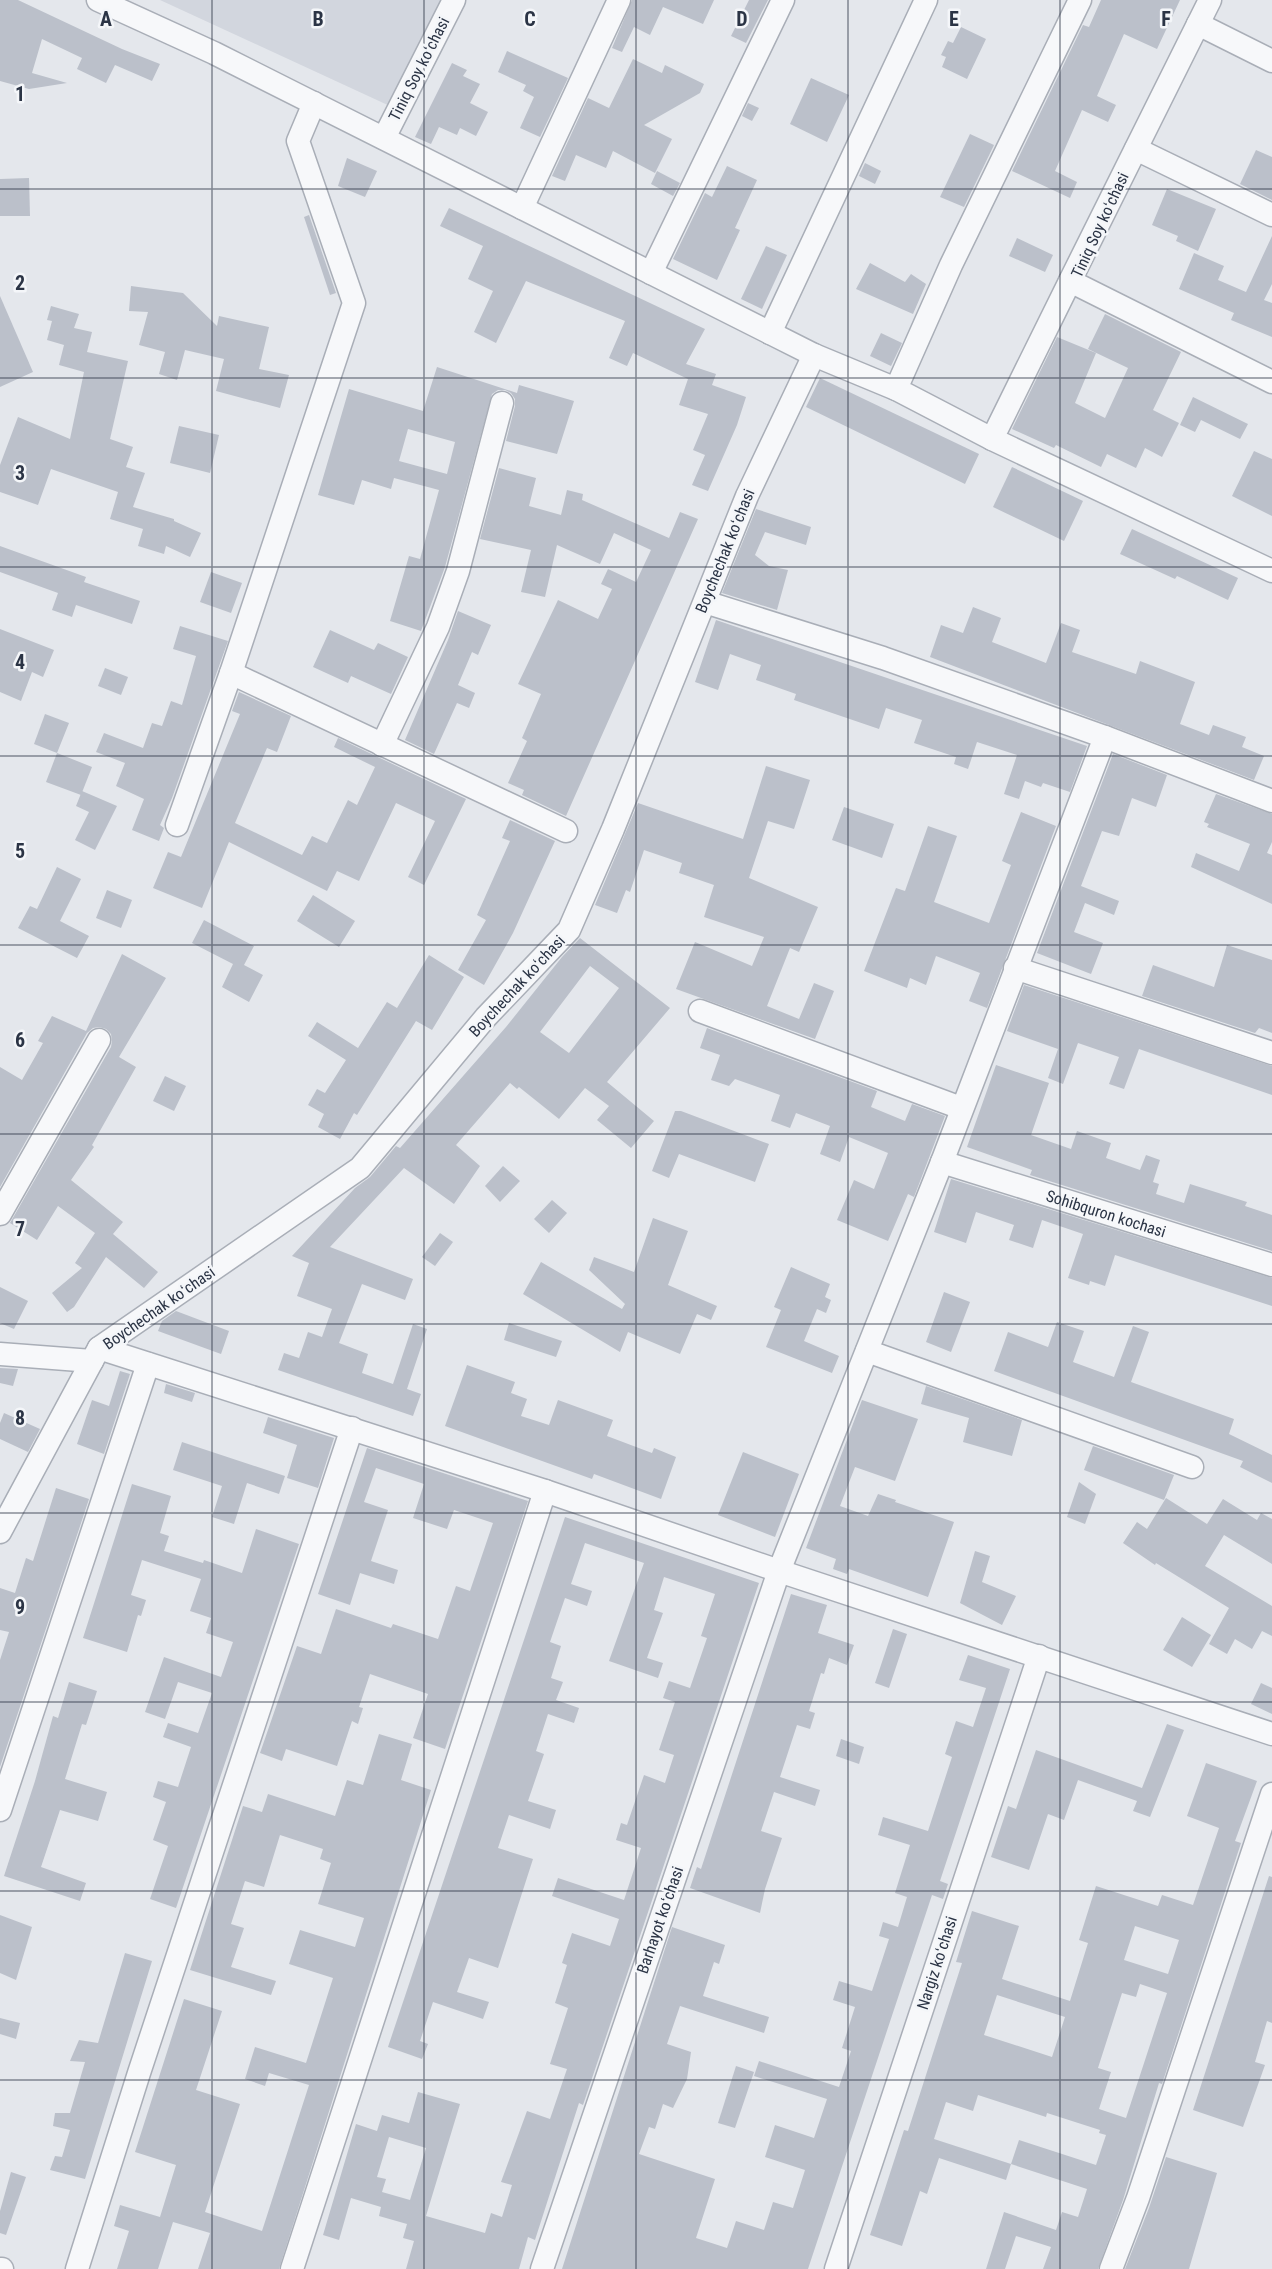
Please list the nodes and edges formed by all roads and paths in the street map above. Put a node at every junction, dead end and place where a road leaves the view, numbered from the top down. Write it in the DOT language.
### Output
graph roads {
  1 [pos="98,0"];
  2 [pos="454,0"];
  3 [pos="619,0"];
  4 [pos="783,0"];
  5 [pos="926,0"];
  6 [pos="1080,0"];
  7 [pos="1210,0"];
  8 [pos="1198,24"];
  9 [pos="1272,61"];
  10 [pos="314,103"];
  11 [pos="384,138"];
  12 [pos="1136,149"];
  13 [pos="522,208"];
  14 [pos="1272,215"];
  15 [pos="651,273"];
  16 [pos="1070,281"];
  17 [pos="770,333"];
  18 [pos="814,355"];
  19 [pos="1272,382"];
  20 [pos="896,388"];
  21 [pos="502,403"];
  22 [pos="992,439"];
  23 [pos="1272,571"];
  24 [pos="705,602"];
  25 [pos="231,673"];
  26 [pos="1105,737"];
  27 [pos="382,745"];
  28 [pos="1272,801"];
  29 [pos="177,825"];
  30 [pos="566,831"];
  31 [pos="1016,968"];
  32 [pos="700,1011"];
  33 [pos="99,1040"];
  34 [pos="1272,1053"];
  35 [pos="962,1108"];
  36 [pos="942,1162"];
  37 [pos="0,1214"];
  38 [pos="1272,1265"];
  39 [pos="867,1351"];
  40 [pos="0,1354"];
  41 [pos="96,1355"];
  42 [pos="148,1364"];
  43 [pos="352,1428"];
  44 [pos="1192,1467"];
  45 [pos="545,1491"];
  46 [pos="0,1532"];
  47 [pos="779,1571"];
  48 [pos="1039,1656"];
  49 [pos="1272,1734"];
  50 [pos="1272,1794"];
  51 [pos="0,1810"];
  52 [pos="77,2269"];
  53 [pos="292,2269"];
  54 [pos="542,2269"];
  55 [pos="836,2269"];
  56 [pos="1111,2269"];
  1 -- 10 [label="street"];
  2 -- 11 [label="street, Tiniq Soy koʻchasi"];
  3 -- 13 [label="street"];
  4 -- 15 [label="street"];
  5 -- 17 [label="street"];
  6 -- 20 [label="street"];
  7 -- 8 [label="street, Tiniq Soy koʻchasi"];
  8 -- 9 [label="street"];
  8 -- 12 [label="street, Tiniq Soy koʻchasi"];
  10 -- 11 [label="street"];
  10 -- 25 [label="street"];
  11 -- 13 [label="street"];
  12 -- 14 [label="street"];
  12 -- 16 [label="street, Tiniq Soy koʻchasi"];
  13 -- 15 [label="street"];
  15 -- 17 [label="street"];
  16 -- 19 [label="street, Tiniq Soy koʻchasi"];
  16 -- 22 [label="street"];
  17 -- 18 [label="street"];
  18 -- 20 [label="street"];
  18 -- 24 [label="street, Boychechak koʻchasi"];
  20 -- 22 [label="street"];
  21 -- 27 [label="street"];
  22 -- 23 [label="street"];
  24 -- 26 [label="street"];
  24 -- 41 [label="street, Boychechak koʻchasi"];
  25 -- 27 [label="street"];
  25 -- 29 [label="street"];
  26 -- 28 [label="street"];
  26 -- 31 [label="street, Barhayot koʻchasi"];
  27 -- 30 [label="street"];
  31 -- 34 [label="street"];
  31 -- 35 [label="street, Barhayot koʻchasi"];
  32 -- 35 [label="street"];
  33 -- 37 [label="street"];
  35 -- 36 [label="street, Barhayot koʻchasi"];
  36 -- 38 [label="street, Sohibquron kochasi"];
  36 -- 39 [label="street, Barhayot koʻchasi"];
  39 -- 44 [label="street"];
  39 -- 47 [label="street, Barhayot koʻchasi"];
  40 -- 41 [label="street, Boychechak koʻchasi"];
  41 -- 42 [label="street"];
  41 -- 46 [label="street"];
  42 -- 43 [label="street"];
  42 -- 51 [label="street"];
  43 -- 45 [label="street"];
  43 -- 52 [label="street"];
  45 -- 47 [label="street"];
  45 -- 53 [label="street"];
  47 -- 48 [label="street"];
  47 -- 54 [label="street, Barhayot koʻchasi"];
  48 -- 49 [label="street"];
  48 -- 55 [label="street, Nargiz koʻchasi"];
  50 -- 56 [label="street"];
}
